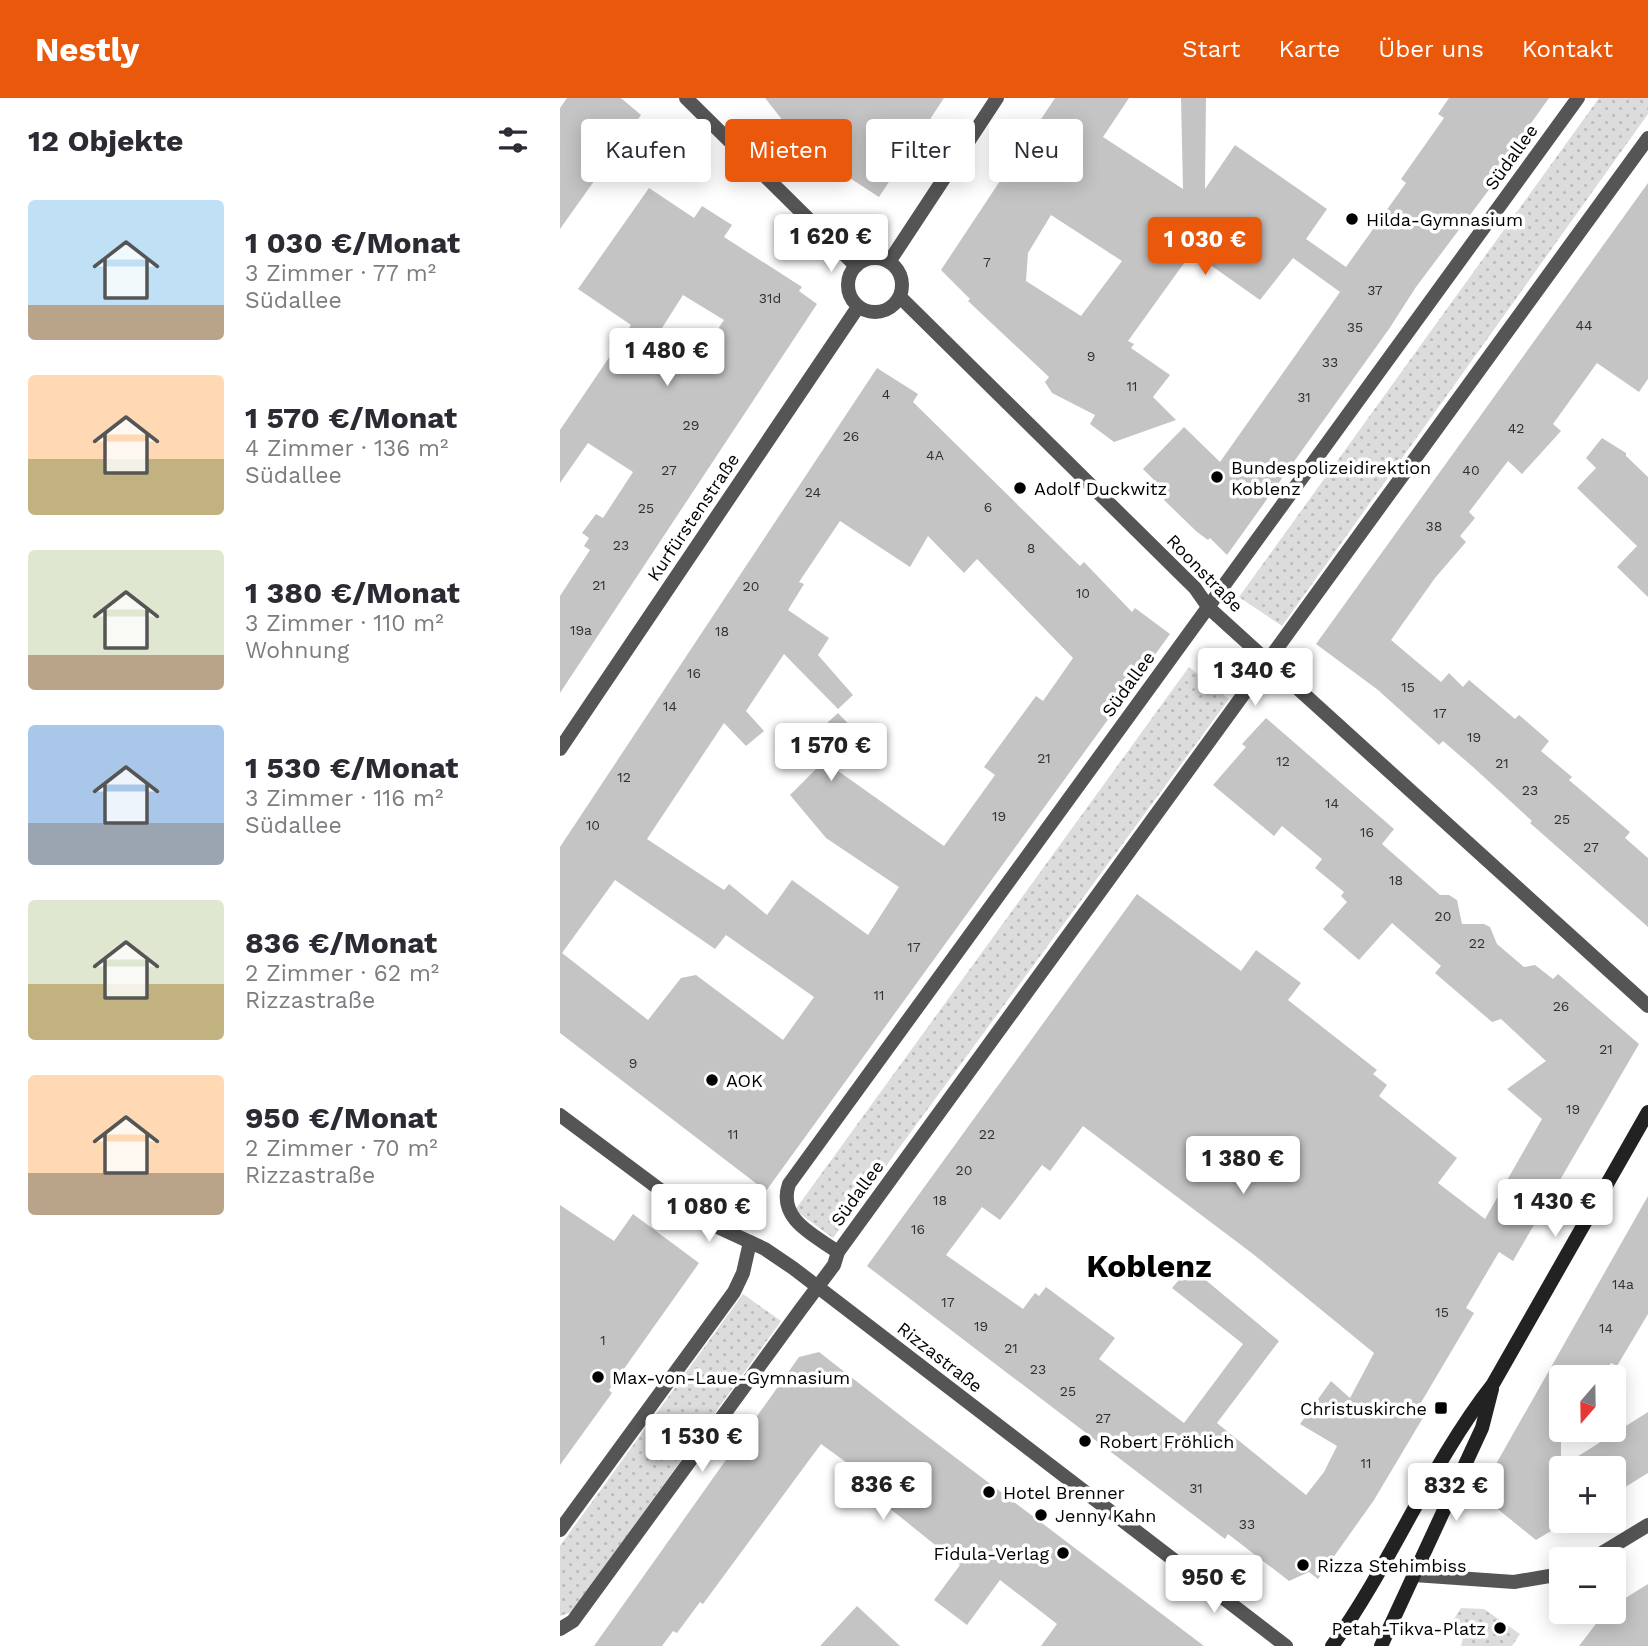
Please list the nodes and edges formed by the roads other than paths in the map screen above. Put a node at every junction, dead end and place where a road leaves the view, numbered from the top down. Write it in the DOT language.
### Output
graph roads {
  1 [pos="686,98"];
  2 [pos="997,98"];
  3 [pos="1578,98"];
  4 [pos="1648,138"];
  5 [pos="889,261"];
  6 [pos="856,266"];
  7 [pos="900,297"];
  8 [pos="858,307"];
  9 [pos="1209,608"];
  10 [pos="1268,660"];
  11 [pos="560,749"];
  12 [pos="1648,1006"];
  13 [pos="1648,1112"];
  14 [pos="560,1115"];
  15 [pos="750,1242"];
  16 [pos="838,1252"];
  17 [pos="817,1287"];
  18 [pos="1493,1384"];
  19 [pos="1648,1525"];
  20 [pos="560,1530"];
  21 [pos="1612,1547"];
  22 [pos="1414,1575"];
  23 [pos="1549,1576"];
  24 [pos="560,1629"];
  25 [pos="1286,1646"];
  26 [pos="1332,1646"];
  27 [pos="1381,1646"];
  1 -- 6 [label="street"];
  2 -- 5 [label="street"];
  3 -- 9 [label="street, Südallee"];
  4 -- 10 [label="street, Südallee"];
  5 -- 6 [label="street"];
  5 -- 7 [label="street"];
  6 -- 8 [label="street"];
  7 -- 8 [label="street"];
  7 -- 9 [label="street, Roonstraße"];
  8 -- 11 [label="street, Kurfürstenstraße"];
  9 -- 10 [label="street, Roonstraße"];
  9 -- 16 [label="street, Südallee"];
  10 -- 12 [label="street, Roonstraße"];
  10 -- 16 [label="street, Südallee"];
  13 -- 18 [label="street"];
  14 -- 15 [label="street, Rizzastraße"];
  15 -- 17 [label="street, Rizzastraße"];
  15 -- 20 [label="street"];
  16 -- 17 [label="street, Südallee"];
  17 -- 24 [label="street, Südallee"];
  17 -- 25 [label="street, Rizzastraße"];
  18 -- 22 [label="street"];
  18 -- 26 [label="street"];
  19 -- 21 [label="street"];
  22 -- 23 [label="street"];
  22 -- 27 [label="street"];
}
